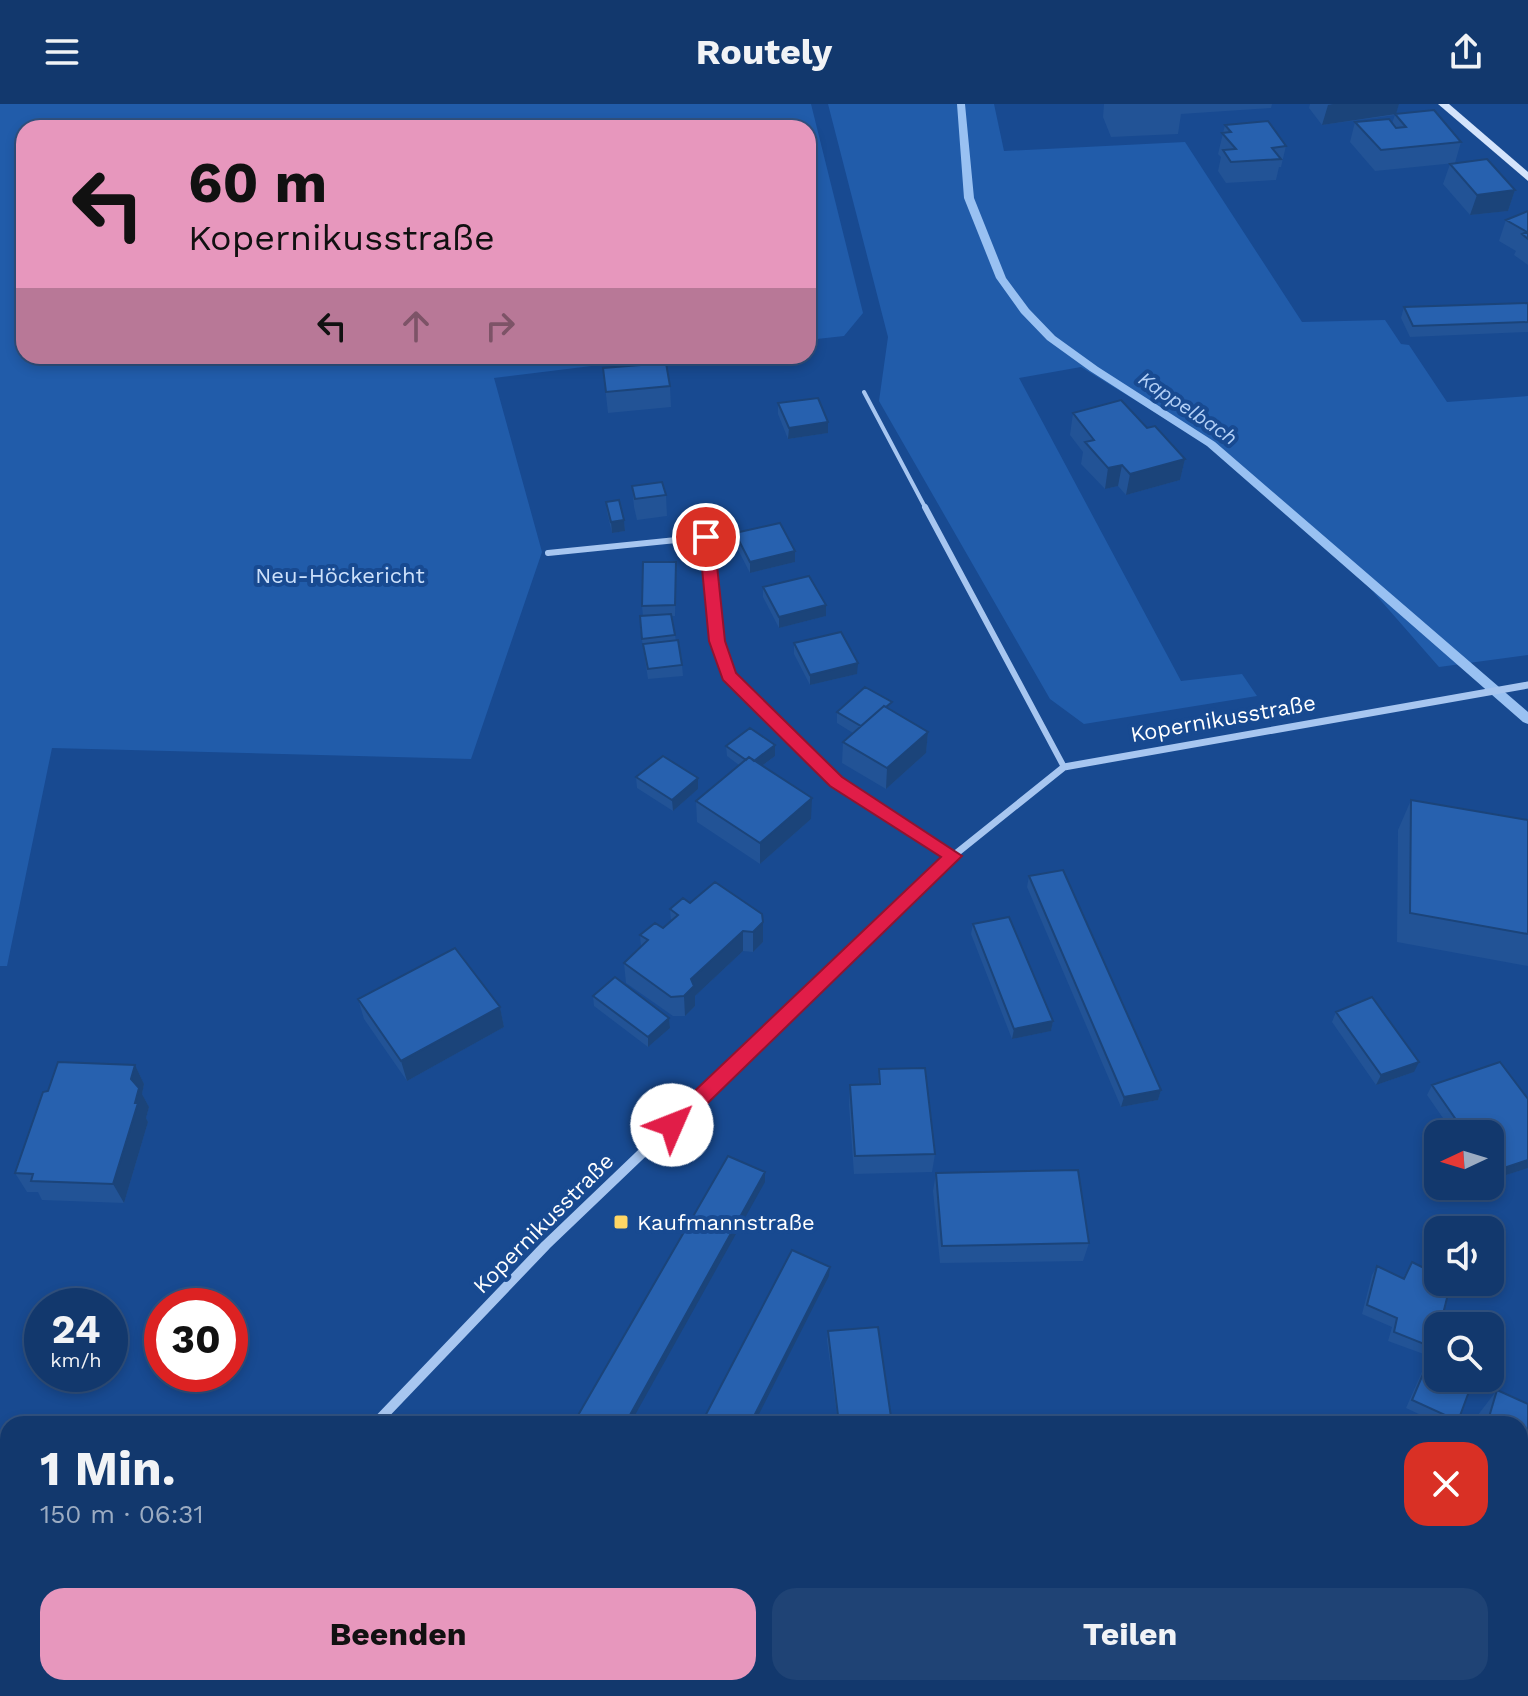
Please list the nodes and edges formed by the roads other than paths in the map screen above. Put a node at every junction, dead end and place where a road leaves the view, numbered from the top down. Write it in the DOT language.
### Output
graph roads {
  1 [pos="1443,104"];
  2 [pos="1528,178"];
  3 [pos="864,392"];
  4 [pos="548,553"];
  5 [pos="1528,685"];
  6 [pos="1064,767"];
  7 [pos="953,856"];
  8 [pos="383,1416"];
  1 -- 2 [label="main road"];
  3 -- 6 [label="lane"];
  4 -- 7 [label="lane"];
  5 -- 6 [label="street, Kopernikusstraße"];
  6 -- 7 [label="street, Kopernikusstraße"];
  7 -- 8 [label="street, Kopernikusstraße"];
}
